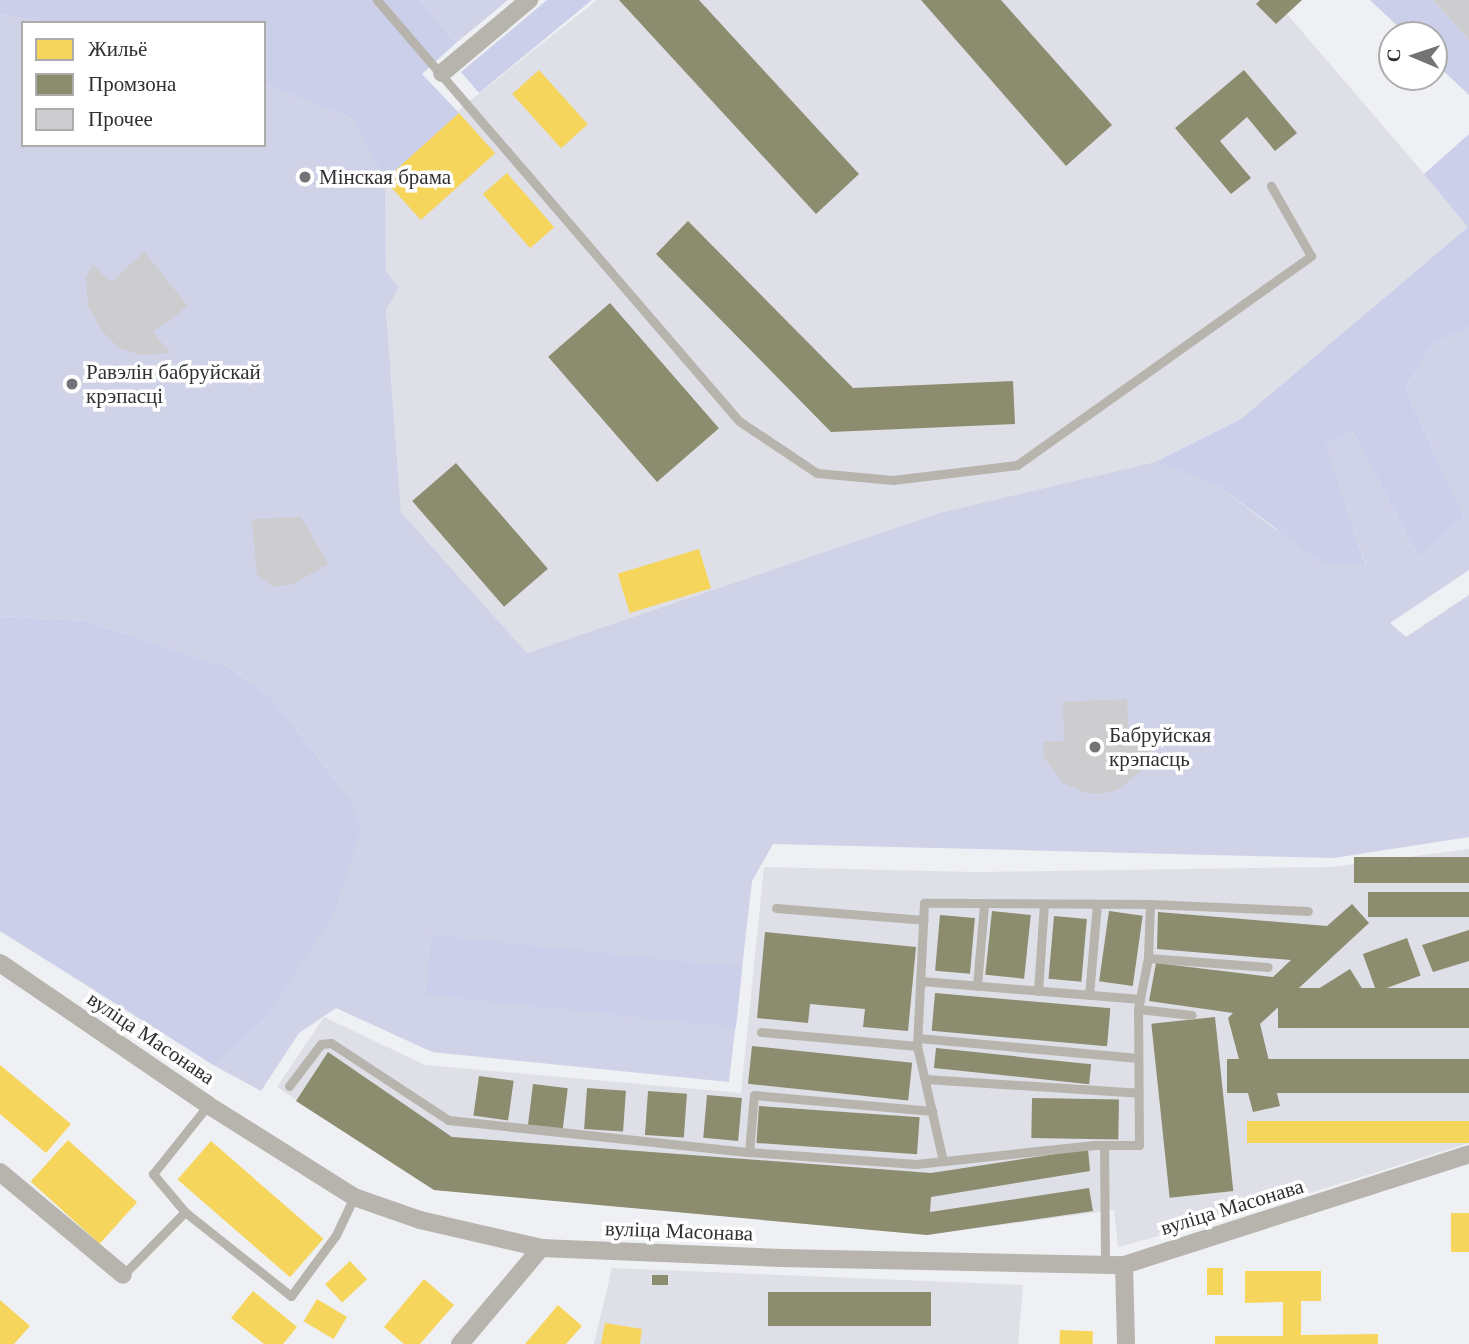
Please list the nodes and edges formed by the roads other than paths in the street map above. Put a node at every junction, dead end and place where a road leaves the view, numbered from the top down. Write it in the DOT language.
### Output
graph roads {
  1 [pos="377,0"];
  2 [pos="529,0"];
  3 [pos="442,73"];
  4 [pos="1271,186"];
  5 [pos="984,904"];
  6 [pos="1044,904"];
  7 [pos="1097,904"];
  8 [pos="1150,904"];
  9 [pos="776,908"];
  10 [pos="1308,911"];
  11 [pos="924,919"];
  12 [pos="1148,958"];
  13 [pos="0,962"];
  14 [pos="1268,967"];
  15 [pos="921,981"];
  16 [pos="977,986"];
  17 [pos="1038,991"];
  18 [pos="1089,995"];
  19 [pos="1139,1004"];
  20 [pos="1192,1015"];
  21 [pos="761,1032"];
  22 [pos="918,1042"];
  23 [pos="1138,1058"];
  24 [pos="925,1079"];
  25 [pos="289,1086"];
  26 [pos="1139,1093"];
  27 [pos="208,1105"];
  28 [pos="932,1111"];
  29 [pos="1104,1145"];
  30 [pos="749,1152"];
  31 [pos="1469,1154"];
  32 [pos="943,1161"];
  33 [pos="0,1172"];
  34 [pos="354,1198"];
  35 [pos="185,1212"];
  36 [pos="541,1248"];
  37 [pos="1105,1264"];
  38 [pos="1124,1265"];
  39 [pos="123,1275"];
  40 [pos="460,1344"];
  41 [pos="1126,1344"];
  1 -- 3 [label="lane"];
  2 -- 3 [label="street"];
  3 -- 4 [label="lane"];
  5 -- 6 [label="lane"];
  5 -- 11 [label="lane"];
  5 -- 16 [label="lane"];
  6 -- 7 [label="lane"];
  6 -- 17 [label="lane"];
  7 -- 8 [label="lane"];
  7 -- 18 [label="lane"];
  8 -- 10 [label="lane"];
  8 -- 12 [label="lane"];
  9 -- 11 [label="lane"];
  11 -- 15 [label="lane"];
  12 -- 14 [label="lane"];
  12 -- 19 [label="lane"];
  13 -- 27 [label="street, вуліца Масонава"];
  15 -- 16 [label="lane"];
  15 -- 22 [label="lane"];
  16 -- 17 [label="lane"];
  17 -- 18 [label="lane"];
  18 -- 19 [label="lane"];
  19 -- 20 [label="lane"];
  19 -- 23 [label="lane"];
  21 -- 22 [label="lane"];
  22 -- 23 [label="lane"];
  22 -- 24 [label="lane"];
  23 -- 26 [label="lane"];
  24 -- 26 [label="lane"];
  24 -- 28 [label="lane"];
  25 -- 30 [label="lane"];
  26 -- 29 [label="lane"];
  27 -- 34 [label="street, вуліца Масонава"];
  27 -- 35 [label="lane"];
  28 -- 30 [label="lane"];
  28 -- 32 [label="lane"];
  29 -- 32 [label="lane"];
  29 -- 37 [label="lane"];
  30 -- 32 [label="lane"];
  31 -- 38 [label="street, вуліца Масонава"];
  33 -- 39 [label="street"];
  34 -- 35 [label="lane"];
  34 -- 36 [label="street, вуліца Масонава"];
  35 -- 39 [label="lane"];
  36 -- 37 [label="street, вуліца Масонава"];
  36 -- 40 [label="street"];
  37 -- 38 [label="street, вуліца Масонава"];
  38 -- 41 [label="street"];
}
